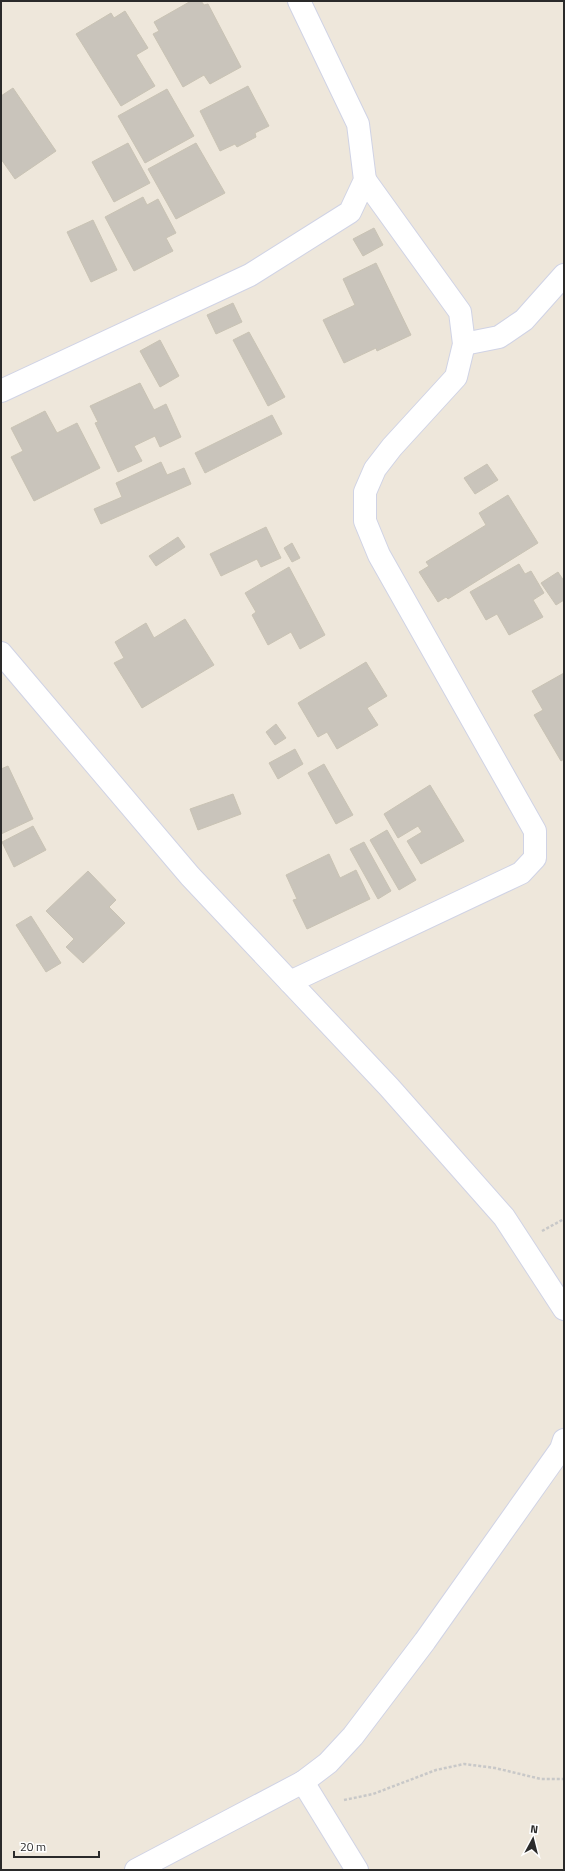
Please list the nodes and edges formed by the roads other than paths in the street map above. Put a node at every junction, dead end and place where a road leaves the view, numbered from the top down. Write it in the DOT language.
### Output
graph roads {
  1 [pos="299,1"];
  2 [pos="365,180"];
  3 [pos="564,275"];
  4 [pos="464,344"];
  5 [pos="1,391"];
  6 [pos="1,653"];
  7 [pos="290,982"];
  8 [pos="564,1308"];
  9 [pos="564,1440"];
  10 [pos="303,1782"];
  11 [pos="136,1870"];
  12 [pos="357,1870"];
  1 -- 2 [label="street"];
  2 -- 4 [label="street"];
  2 -- 5 [label="street"];
  3 -- 4 [label="street"];
  4 -- 7 [label="street"];
  6 -- 7 [label="street"];
  7 -- 8 [label="street"];
  9 -- 10 [label="street"];
  10 -- 11 [label="street"];
  10 -- 12 [label="street"];
}
